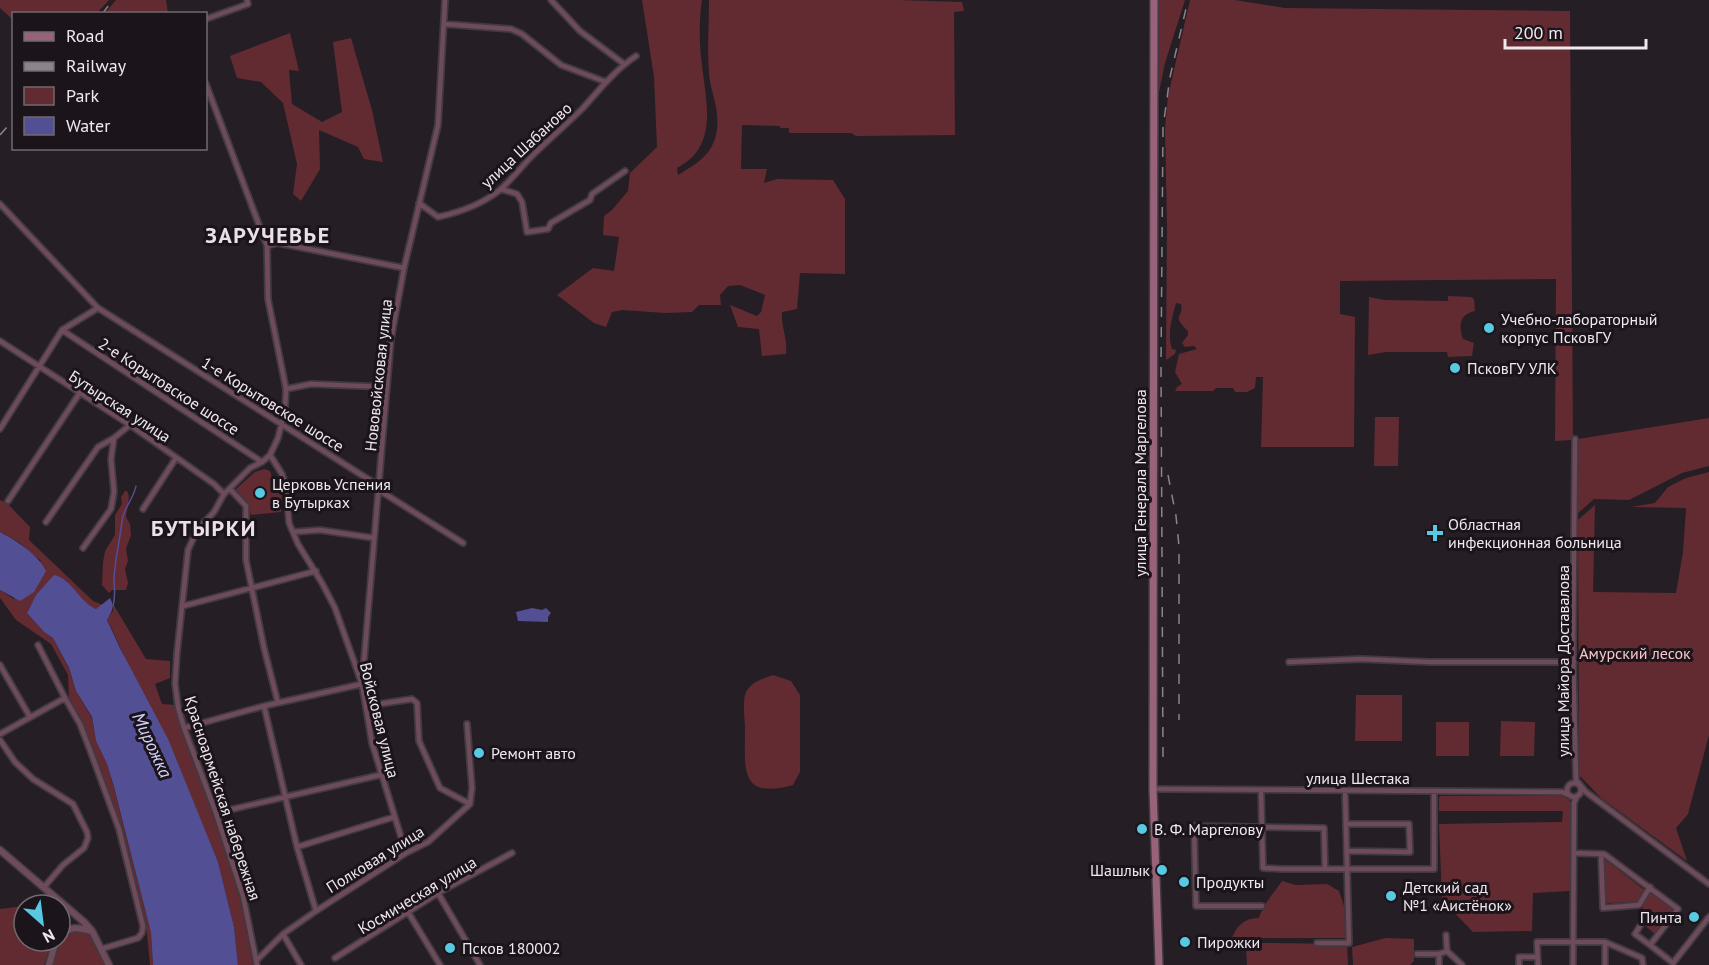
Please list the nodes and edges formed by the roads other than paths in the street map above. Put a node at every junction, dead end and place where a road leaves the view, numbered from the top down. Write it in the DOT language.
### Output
graph roads {
  1 [pos="247,0"];
  2 [pos="445,0"];
  3 [pos="551,0"];
  4 [pos="1154,0"];
  5 [pos="207,19"];
  6 [pos="444,24"];
  7 [pos="636,56"];
  8 [pos="624,64"];
  9 [pos="606,82"];
  10 [pos="208,100"];
  11 [pos="625,171"];
  12 [pos="501,189"];
  13 [pos="419,203"];
  14 [pos="0,204"];
  15 [pos="267,246"];
  16 [pos="404,268"];
  17 [pos="98,308"];
  18 [pos="62,330"];
  19 [pos="1,343"];
  20 [pos="40,368"];
  21 [pos="387,387"];
  22 [pos="286,389"];
  23 [pos="79,394"];
  24 [pos="130,425"];
  25 [pos="281,425"];
  26 [pos="0,429"];
  27 [pos="114,438"];
  28 [pos="1575,439"];
  29 [pos="270,454"];
  30 [pos="176,458"];
  31 [pos="262,462"];
  32 [pos="379,486"];
  33 [pos="230,489"];
  34 [pos="224,494"];
  35 [pos="8,501"];
  36 [pos="143,509"];
  37 [pos="46,522"];
  38 [pos="293,532"];
  39 [pos="374,538"];
  40 [pos="463,543"];
  41 [pos="83,548"];
  42 [pos="316,571"];
  43 [pos="251,588"];
  44 [pos="183,606"];
  45 [pos="38,645"];
  46 [pos="1290,662"];
  47 [pos="1574,662"];
  48 [pos="0,665"];
  49 [pos="362,684"];
  50 [pos="65,698"];
  51 [pos="278,702"];
  52 [pos="264,706"];
  53 [pos="366,706"];
  54 [pos="30,717"];
  55 [pos="467,724"];
  56 [pos="184,728"];
  57 [pos="0,734"];
  58 [pos="0,740"];
  59 [pos="380,775"];
  60 [pos="1575,775"];
  61 [pos="1571,784"];
  62 [pos="1579,786"];
  63 [pos="1153,789"];
  64 [pos="1261,790"];
  65 [pos="1345,790"];
  66 [pos="1434,791"];
  67 [pos="1571,794"];
  68 [pos="1590,795"];
  69 [pos="286,796"];
  70 [pos="470,804"];
  71 [pos="216,813"];
  72 [pos="394,817"];
  73 [pos="1346,824"];
  74 [pos="1262,826"];
  75 [pos="297,847"];
  76 [pos="0,850"];
  77 [pos="1347,851"];
  78 [pos="406,853"];
  79 [pos="1574,853"];
  80 [pos="512,854"];
  81 [pos="1600,854"];
  82 [pos="1324,869"];
  83 [pos="1347,869"];
  84 [pos="1709,884"];
  85 [pos="1650,887"];
  86 [pos="47,889"];
  87 [pos="49,893"];
  88 [pos="438,893"];
  89 [pos="1262,906"];
  90 [pos="316,911"];
  91 [pos="408,912"];
  92 [pos="1709,917"];
  93 [pos="1640,926"];
  94 [pos="72,928"];
  95 [pos="92,931"];
  96 [pos="283,934"];
  97 [pos="1446,935"];
  98 [pos="1573,942"];
  99 [pos="1605,942"];
  100 [pos="1317,943"];
  101 [pos="1650,945"];
  102 [pos="101,949"];
  103 [pos="1447,951"];
  104 [pos="1417,954"];
  105 [pos="1439,954"];
  106 [pos="1536,957"];
  107 [pos="335,958"];
  108 [pos="257,962"];
  109 [pos="109,965"];
  110 [pos="301,965"];
  111 [pos="440,965"];
  112 [pos="480,965"];
  113 [pos="1159,965"];
  114 [pos="1439,965"];
  115 [pos="1462,965"];
  116 [pos="1519,965"];
  117 [pos="1538,965"];
  118 [pos="1573,965"];
  119 [pos="1605,965"];
  120 [pos="1644,965"];
  1 -- 5 [label="street"];
  2 -- 6 [label="street, Нововойсковая улица"];
  3 -- 8 [label="street"];
  4 -- 63 [label="main road, улица Генерала Маргелова"];
  6 -- 9 [label="street"];
  6 -- 13 [label="street, Нововойсковая улица"];
  7 -- 8 [label="street, улица Шабаново"];
  8 -- 9 [label="street, улица Шабаново"];
  9 -- 12 [label="street, улица Шабаново"];
  10 -- 15 [label="street"];
  11 -- 12 [label="street"];
  12 -- 13 [label="street, улица Шабаново"];
  13 -- 16 [label="street, Нововойсковая улица"];
  14 -- 17 [label="street, 1-е Корытовское шоссе"];
  15 -- 16 [label="street"];
  15 -- 22 [label="street"];
  16 -- 21 [label="street, Нововойсковая улица"];
  17 -- 18 [label="street"];
  17 -- 25 [label="street, 1-е Корытовское шоссе"];
  18 -- 20 [label="street"];
  18 -- 31 [label="street, 2-е Корытовское шоссе"];
  19 -- 20 [label="street, Бутырская улица"];
  20 -- 23 [label="street, Бутырская улица"];
  20 -- 26 [label="street"];
  21 -- 22 [label="street"];
  21 -- 32 [label="street, Нововойсковая улица"];
  22 -- 25 [label="street"];
  23 -- 24 [label="street, Бутырская улица"];
  23 -- 35 [label="street"];
  24 -- 27 [label="street"];
  24 -- 30 [label="street, Бутырская улица"];
  25 -- 29 [label="street"];
  25 -- 32 [label="street, 1-е Корытовское шоссе"];
  27 -- 37 [label="street"];
  27 -- 41 [label="street"];
  28 -- 47 [label="street, улица Майора Доставалова"];
  29 -- 31 [label="street, Красноармейская набережная"];
  29 -- 38 [label="street, Войсковая улица"];
  30 -- 34 [label="street, Бутырская улица"];
  30 -- 36 [label="street"];
  31 -- 33 [label="street, Красноармейская набережная"];
  32 -- 39 [label="street, Нововойсковая улица"];
  32 -- 40 [label="street, 1-е Корытовское шоссе"];
  33 -- 34 [label="street, Красноармейская набережная"];
  33 -- 43 [label="street"];
  34 -- 44 [label="street, Красноармейская набережная"];
  38 -- 39 [label="street"];
  38 -- 42 [label="street, Войсковая улица"];
  39 -- 49 [label="street, Нововойсковая улица"];
  42 -- 43 [label="street"];
  42 -- 49 [label="street, Войсковая улица"];
  43 -- 44 [label="street"];
  43 -- 51 [label="street"];
  44 -- 56 [label="street, Красноармейская набережная"];
  45 -- 50 [label="street"];
  46 -- 47 [label="street"];
  47 -- 60 [label="street, улица Майора Доставалова"];
  48 -- 54 [label="street"];
  49 -- 51 [label="street"];
  49 -- 53 [label="street, Войсковая улица"];
  50 -- 54 [label="street"];
  50 -- 102 [label="street"];
  51 -- 52 [label="street"];
  52 -- 56 [label="street"];
  52 -- 69 [label="street"];
  53 -- 59 [label="street, Войсковая улица"];
  53 -- 70 [label="street"];
  54 -- 57 [label="street"];
  55 -- 70 [label="street"];
  56 -- 71 [label="street, Красноармейская набережная"];
  58 -- 86 [label="street"];
  59 -- 69 [label="street"];
  59 -- 72 [label="street, Войсковая улица"];
  60 -- 61 [label="street, улица Майора Доставалова"];
  60 -- 62 [label="street, улица Майора Доставалова"];
  61 -- 62 [label="street"];
  61 -- 67 [label="street, улица Майора Доставалова"];
  62 -- 67 [label="street"];
  62 -- 68 [label="street"];
  63 -- 64 [label="street, улица Шестака"];
  63 -- 113 [label="main road, улица Генерала Маргелова"];
  64 -- 65 [label="street, улица Шестака"];
  64 -- 74 [label="street"];
  65 -- 66 [label="street, улица Шестака"];
  65 -- 73 [label="street"];
  66 -- 67 [label="street, улица Шестака"];
  66 -- 83 [label="street"];
  67 -- 68 [label="street, улица Шестака"];
  67 -- 79 [label="street"];
  68 -- 84 [label="street"];
  69 -- 71 [label="street"];
  69 -- 75 [label="street"];
  70 -- 78 [label="street, Полковая улица"];
  71 -- 108 [label="street, Красноармейская набережная"];
  72 -- 75 [label="street"];
  72 -- 78 [label="street, Войсковая улица"];
  73 -- 77 [label="street"];
  73 -- 77 [label="street"];
  74 -- 82 [label="street"];
  74 -- 82 [label="street"];
  74 -- 89 [label="street"];
  75 -- 90 [label="street"];
  76 -- 86 [label="street"];
  77 -- 83 [label="street"];
  78 -- 90 [label="street, Полковая улица"];
  79 -- 81 [label="street"];
  79 -- 98 [label="street"];
  80 -- 88 [label="street, Космическая улица"];
  81 -- 85 [label="street"];
  81 -- 85 [label="street"];
  82 -- 83 [label="street"];
  83 -- 100 [label="street"];
  85 -- 101 [label="street"];
  86 -- 87 [label="street"];
  86 -- 95 [label="street"];
  88 -- 91 [label="street, Космическая улица"];
  88 -- 112 [label="street"];
  90 -- 96 [label="street, Полковая улица"];
  91 -- 107 [label="street, Космическая улица"];
  91 -- 111 [label="street"];
  92 -- 101 [label="street"];
  93 -- 101 [label="street"];
  94 -- 95 [label="street"];
  95 -- 102 [label="street"];
  96 -- 108 [label="street, Полковая улица"];
  96 -- 110 [label="street"];
  97 -- 103 [label="street"];
  98 -- 99 [label="street"];
  98 -- 106 [label="street"];
  98 -- 118 [label="street"];
  99 -- 119 [label="street"];
  99 -- 120 [label="street"];
  102 -- 109 [label="street"];
  103 -- 105 [label="street"];
  103 -- 115 [label="street"];
  104 -- 105 [label="street"];
  105 -- 114 [label="street"];
  106 -- 116 [label="street"];
  106 -- 117 [label="street"];
}
